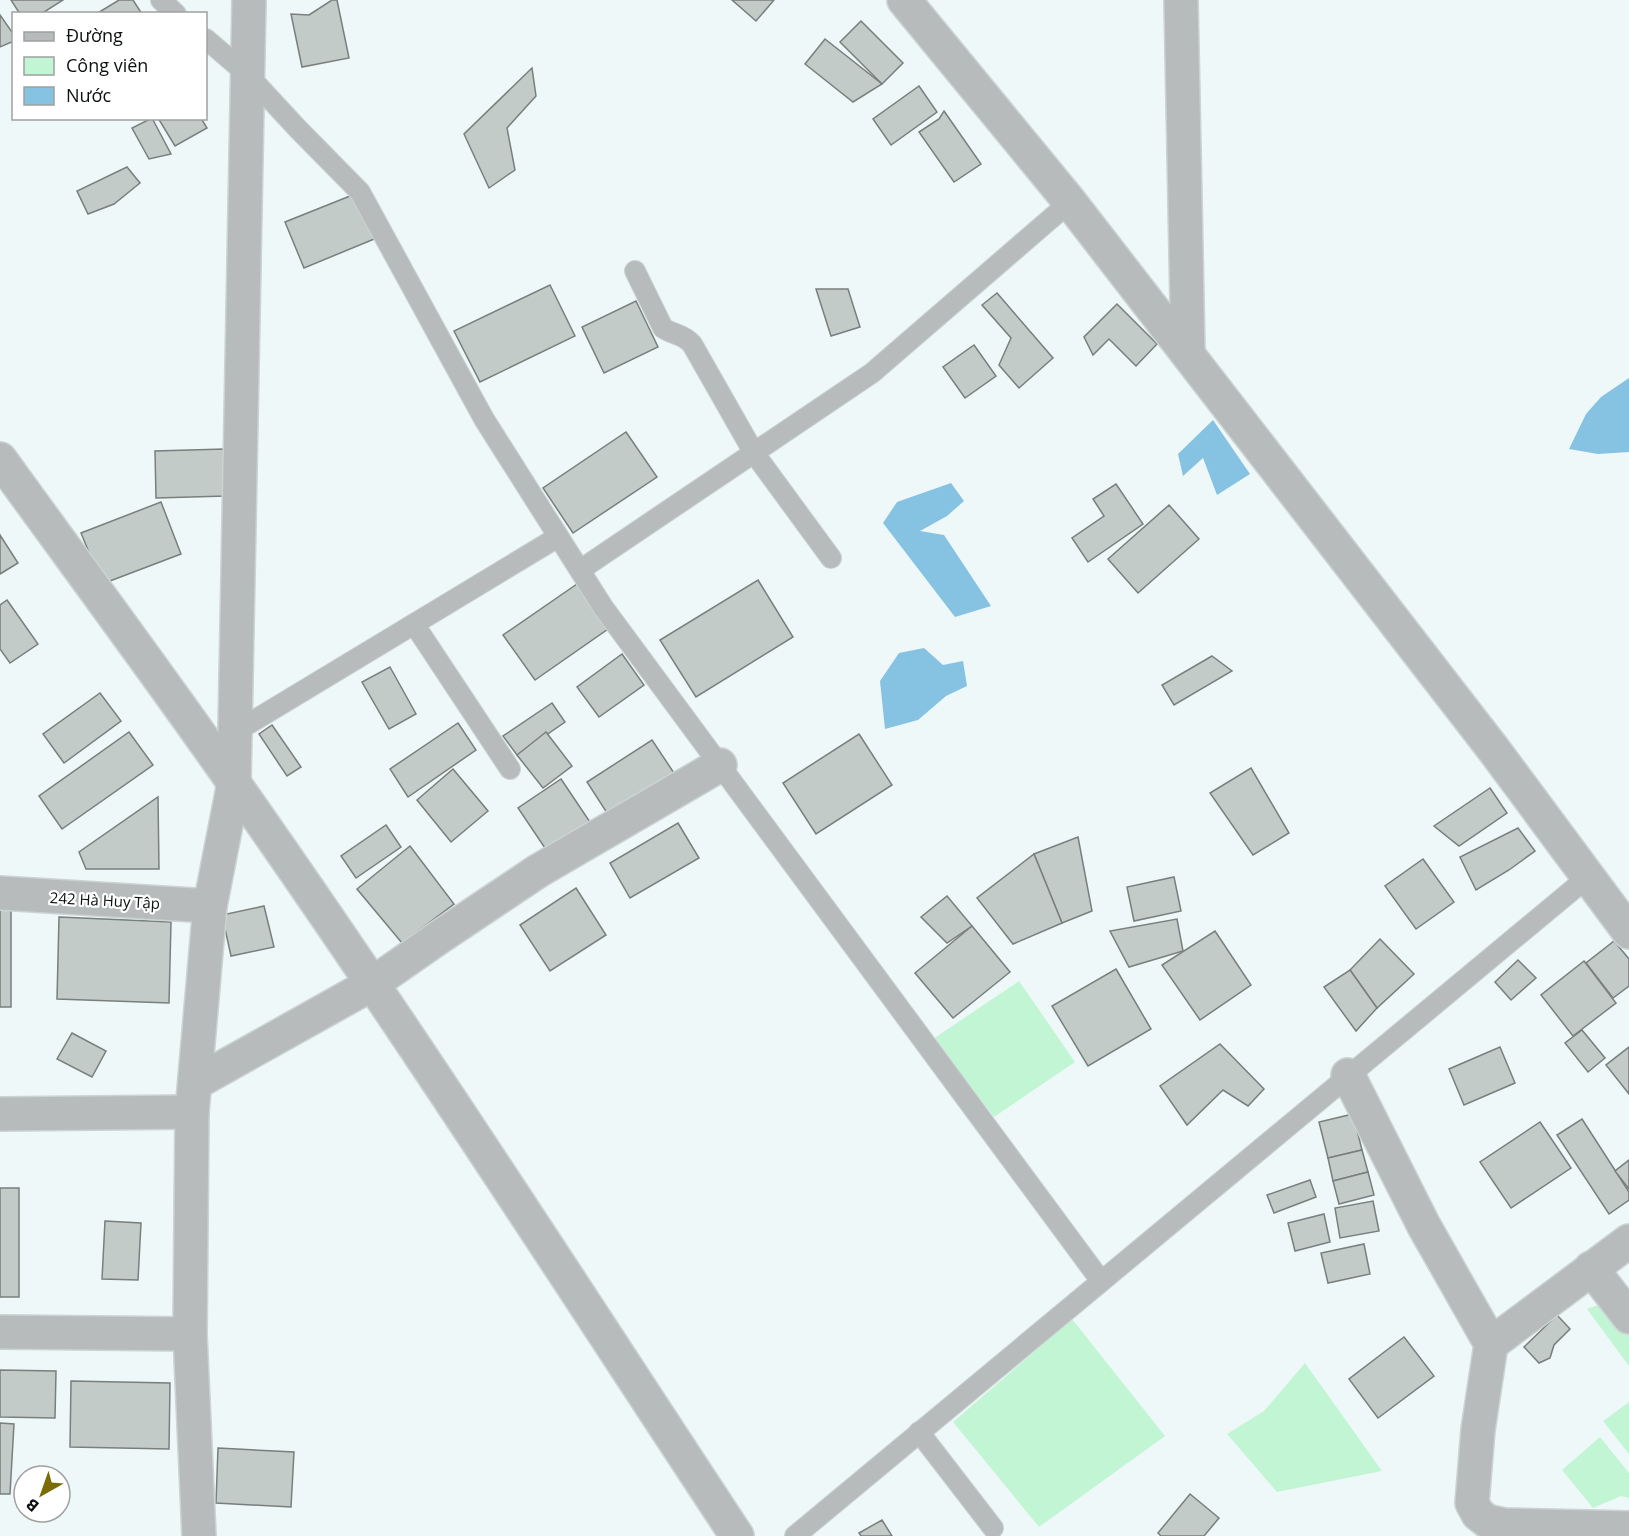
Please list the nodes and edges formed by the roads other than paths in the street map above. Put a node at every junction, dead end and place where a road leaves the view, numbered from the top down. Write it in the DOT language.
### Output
graph roads {
  1 [pos="161,0"];
  2 [pos="249,0"];
  3 [pos="904,0"];
  4 [pos="1180,0"];
  5 [pos="174,12"];
  6 [pos="207,40"];
  7 [pos="248,75"];
  8 [pos="1070,202"];
  9 [pos="635,271"];
  10 [pos="1188,353"];
  11 [pos="754,453"];
  12 [pos="0,459"];
  13 [pos="558,537"];
  14 [pos="831,558"];
  15 [pos="580,570"];
  16 [pos="414,624"];
  17 [pos="234,732"];
  18 [pos="720,765"];
  19 [pos="510,769"];
  20 [pos="234,783"];
  21 [pos="1588,877"];
  22 [pos="0,893"];
  23 [pos="210,906"];
  24 [pos="1629,932"];
  25 [pos="372,984"];
  26 [pos="1348,1076"];
  27 [pos="194,1098"];
  28 [pos="0,1114"];
  29 [pos="1629,1240"];
  30 [pos="1591,1268"];
  31 [pos="1101,1281"];
  32 [pos="1629,1317"];
  33 [pos="0,1332"];
  34 [pos="190,1334"];
  35 [pos="1491,1344"];
  36 [pos="919,1432"];
  37 [pos="993,1528"];
  38 [pos="1629,1528"];
  39 [pos="199,1536"];
  40 [pos="737,1536"];
  41 [pos="795,1536"];
  1 -- 5 [label="lane"];
  2 -- 7 [label="street"];
  3 -- 8 [label="street"];
  4 -- 10 [label="street"];
  6 -- 7 [label="lane"];
  7 -- 13 [label="lane"];
  7 -- 17 [label="street"];
  8 -- 10 [label="street"];
  8 -- 11 [label="lane"];
  9 -- 11 [label="lane"];
  10 -- 21 [label="street"];
  11 -- 14 [label="lane"];
  11 -- 15 [label="lane"];
  12 -- 20 [label="street"];
  13 -- 15 [label="lane"];
  13 -- 16 [label="lane"];
  15 -- 18 [label="lane"];
  16 -- 17 [label="lane"];
  16 -- 19 [label="lane"];
  17 -- 20 [label="street"];
  18 -- 25 [label="street"];
  18 -- 31 [label="lane"];
  20 -- 23 [label="street"];
  20 -- 25 [label="street"];
  21 -- 24 [label="street"];
  21 -- 26 [label="lane"];
  22 -- 23 [label="street, 242 Hà Huy Tập"];
  23 -- 27 [label="street"];
  25 -- 27 [label="street"];
  25 -- 40 [label="street"];
  26 -- 31 [label="lane"];
  26 -- 35 [label="street"];
  27 -- 28 [label="street"];
  27 -- 34 [label="street"];
  29 -- 30 [label="street"];
  30 -- 32 [label="street"];
  30 -- 35 [label="street"];
  31 -- 36 [label="lane"];
  33 -- 34 [label="street"];
  34 -- 39 [label="street"];
  35 -- 38 [label="street"];
  36 -- 37 [label="lane"];
  36 -- 41 [label="lane"];
}
